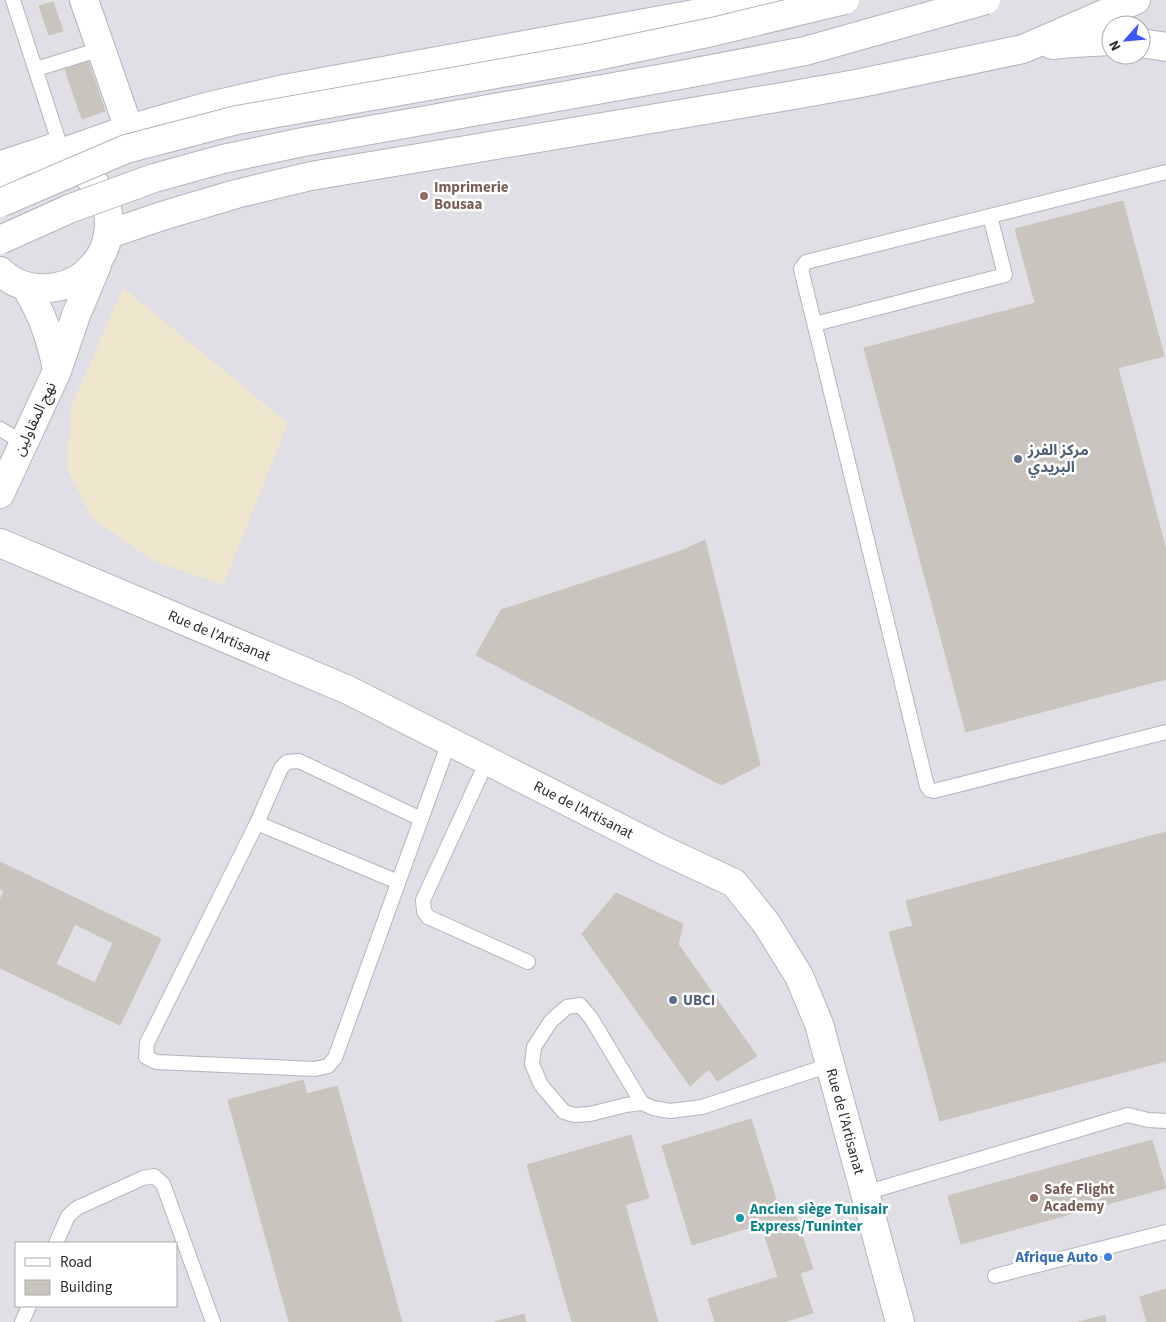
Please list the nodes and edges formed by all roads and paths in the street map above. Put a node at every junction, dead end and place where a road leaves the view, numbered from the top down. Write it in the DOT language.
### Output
graph roads {
  1 [pos="13,0"];
  2 [pos="84,0"];
  3 [pos="771,0"];
  4 [pos="845,0"];
  5 [pos="986,0"];
  6 [pos="1136,0"];
  7 [pos="1101,42"];
  8 [pos="1151,45"];
  9 [pos="1166,47"];
  10 [pos="101,49"];
  11 [pos="1023,49"];
  12 [pos="36,69"];
  13 [pos="129,129"];
  14 [pos="47,158"];
  15 [pos="0,170"];
  16 [pos="1166,172"];
  17 [pos="0,203"];
  18 [pos="990,216"];
  19 [pos="109,234"];
  20 [pos="0,240"];
  21 [pos="98,260"];
  22 [pos="8,279"];
  23 [pos="815,324"];
  24 [pos="57,371"];
  25 [pos="0,429"];
  26 [pos="24,443"];
  27 [pos="0,494"];
  28 [pos="0,543"];
  29 [pos="1166,732"];
  30 [pos="449,742"];
  31 [pos="487,761"];
  32 [pos="421,820"];
  33 [pos="257,823"];
  34 [pos="398,882"];
  35 [pos="528,962"];
  36 [pos="830,1065"];
  37 [pos="642,1103"];
  38 [pos="1164,1121"];
  39 [pos="1166,1135"];
  40 [pos="865,1193"];
  41 [pos="1166,1232"];
  42 [pos="56,1242"];
  43 [pos="995,1276"];
  44 [pos="29,1307"];
  45 [pos="22,1322"];
  46 [pos="213,1322"];
  47 [pos="900,1322"];
  1 -- 12 [label="lane"];
  2 -- 10 [label="street"];
  3 -- 13 [label="street"];
  4 -- 17 [label="street, bridge"];
  5 -- 20 [label="street, bridge"];
  6 -- 11 [label="street"];
  7 -- 11 [label="street"];
  8 -- 9 [label="street"];
  10 -- 12 [label="lane"];
  10 -- 13 [label="street"];
  11 -- 19 [label="street"];
  12 -- 15 [label="lane"];
  13 -- 14 [label="street"];
  14 -- 15 [label="street"];
  14 -- 19 [label="street"];
  16 -- 18 [label="lane"];
  18 -- 23 [label="lane"];
  18 -- 23 [label="lane"];
  19 -- 21 [label="street, نهج المقاولين"];
  21 -- 22 [label="street"];
  21 -- 24 [label="street, نهج المقاولين"];
  22 -- 24 [label="street"];
  23 -- 29 [label="lane"];
  24 -- 26 [label="street, نهج المقاولين"];
  25 -- 26 [label="lane"];
  26 -- 27 [label="street, نهج المقاولين"];
  28 -- 30 [label="street, Rue de l'Artisanat"];
  30 -- 31 [label="street, Rue de l'Artisanat"];
  30 -- 32 [label="lane"];
  31 -- 35 [label="lane"];
  31 -- 36 [label="street, Rue de l'Artisanat"];
  32 -- 33 [label="lane"];
  32 -- 34 [label="lane"];
  33 -- 34 [label="lane"];
  33 -- 34 [label="lane"];
  36 -- 37 [label="lane"];
  36 -- 40 [label="street, Rue de l'Artisanat"];
  37 -- 37 [label="lane"];
  38 -- 39 [label="lane"];
  38 -- 40 [label="lane"];
  40 -- 47 [label="street, Rue de l'Artisanat"];
  41 -- 43 [label="lane"];
  42 -- 46 [label="lane"];
  44 -- 45 [label="lane"];
}
